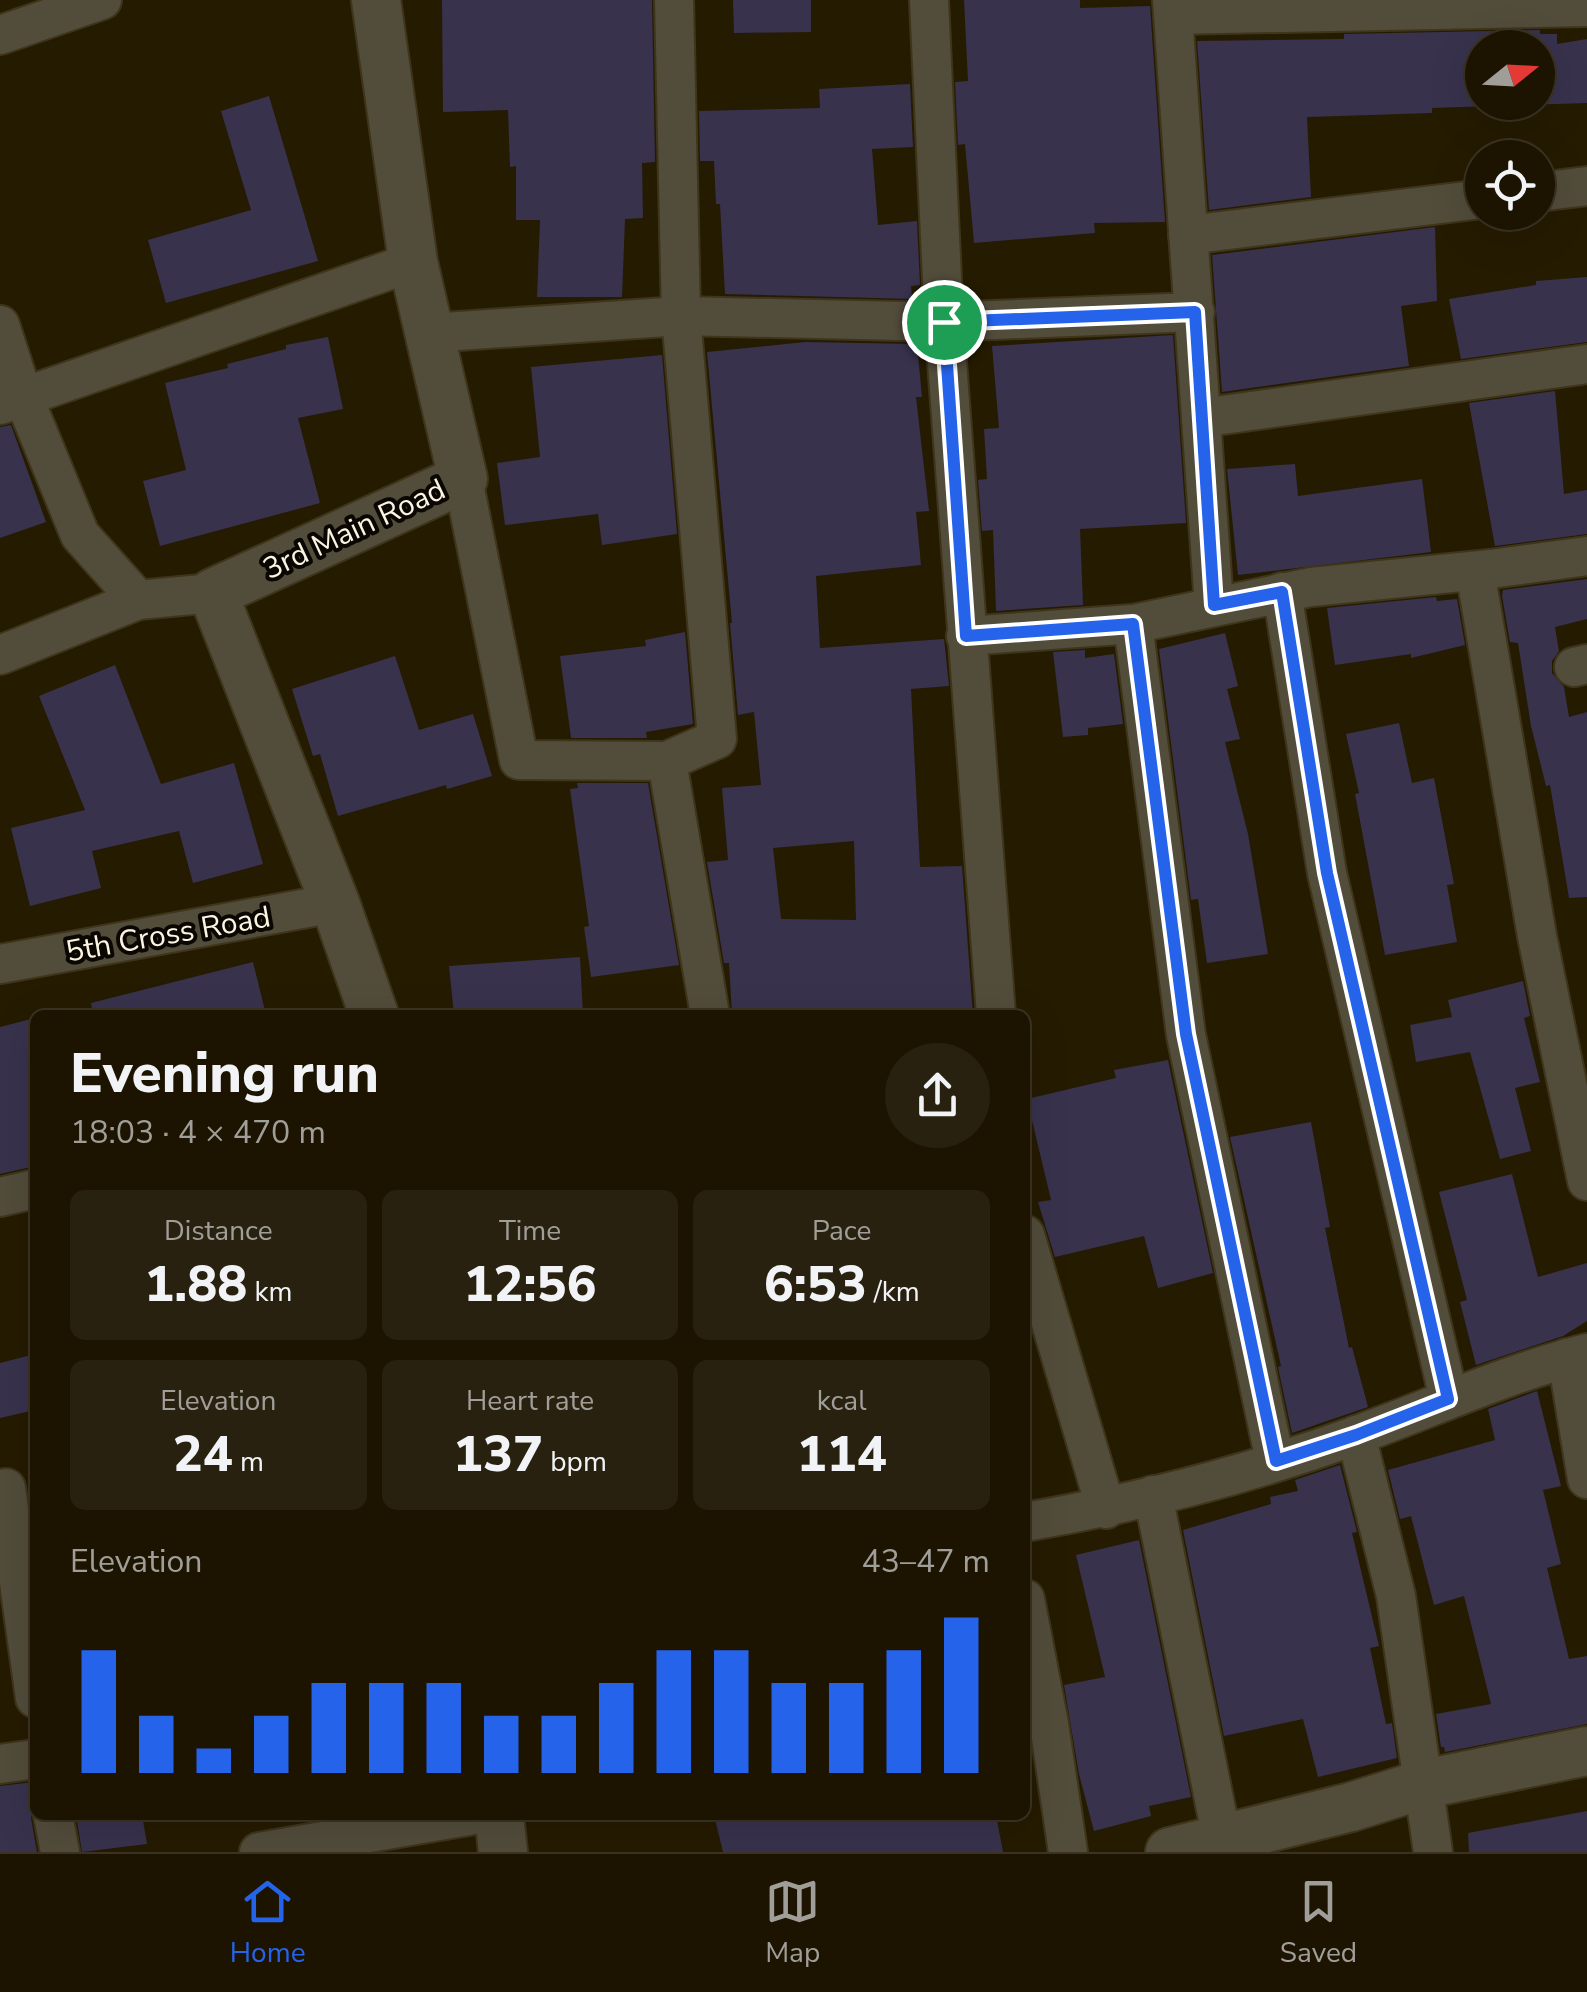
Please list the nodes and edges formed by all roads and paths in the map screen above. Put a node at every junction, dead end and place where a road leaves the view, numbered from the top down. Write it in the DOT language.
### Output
graph roads {
  1 [pos="102,0"];
  2 [pos="376,0"];
  3 [pos="674,0"];
  4 [pos="930,0"];
  5 [pos="1306,6"];
  6 [pos="1587,7"];
  7 [pos="1173,8"];
  8 [pos="0,35"];
  9 [pos="1587,186"];
  10 [pos="1555,190"];
  11 [pos="1465,201"];
  12 [pos="1188,235"];
  13 [pos="413,262"];
  14 [pos="1195,312"];
  15 [pos="681,316"];
  16 [pos="944,322"];
  17 [pos="0,325"];
  18 [pos="430,333"];
  19 [pos="1587,364"];
  20 [pos="11,400"];
  21 [pos="1201,418"];
  22 [pos="463,479"];
  23 [pos="1587,556"];
  24 [pos="1475,571"];
  25 [pos="1282,592"];
  26 [pos="214,593"];
  27 [pos="138,600"];
  28 [pos="1214,605"];
  29 [pos="1133,624"];
  30 [pos="966,636"];
  31 [pos="0,656"];
  32 [pos="667,762"];
  33 [pos="335,903"];
  34 [pos="0,964"];
  35 [pos="372,1010"];
  36 [pos="709,1010"];
  37 [pos="996,1010"];
  38 [pos="1587,1180"];
  39 [pos="30,1190"];
  40 [pos="0,1198"];
  41 [pos="1030,1270"];
  42 [pos="1035,1306"];
  43 [pos="1577,1356"];
  44 [pos="1448,1399"];
  45 [pos="1356,1435"];
  46 [pos="1276,1461"];
  47 [pos="1587,1479"];
  48 [pos="14,1486"];
  49 [pos="1153,1495"];
  50 [pos="1106,1508"];
  51 [pos="1030,1521"];
  52 [pos="30,1648"];
  53 [pos="1030,1652"];
  54 [pos="1037,1726"];
  55 [pos="1587,1751"];
  56 [pos="30,1760"];
  57 [pos="0,1764"];
  58 [pos="1424,1784"];
  59 [pos="54,1820"];
  60 [pos="445,1820"];
  61 [pos="500,1820"];
  62 [pos="1222,1839"];
  63 [pos="60,1852"];
  64 [pos="259,1852"];
  65 [pos="503,1852"];
  66 [pos="1068,1852"];
  67 [pos="1170,1852"];
  68 [pos="1433,1852"];
  1 -- 8 [label="street"];
  2 -- 13 [label="street, 3rd Main Road"];
  3 -- 15 [label="street"];
  4 -- 16 [label="street"];
  5 -- 6 [label="street"];
  5 -- 7 [label="street"];
  7 -- 12 [label="street"];
  9 -- 10 [label="street"];
  11 -- 12 [label="street"];
  12 -- 14 [label="street"];
  13 -- 18 [label="street, 3rd Main Road"];
  13 -- 20 [label="street"];
  14 -- 16 [label="street"];
  14 -- 21 [label="street"];
  15 -- 16 [label="street"];
  15 -- 18 [label="street"];
  15 -- 32 [label="street"];
  16 -- 30 [label="street"];
  17 -- 20 [label="street"];
  18 -- 22 [label="street, 3rd Main Road"];
  19 -- 21 [label="street"];
  20 -- 27 [label="street"];
  21 -- 28 [label="street"];
  22 -- 26 [label="street, 3rd Main Road"];
  22 -- 32 [label="street"];
  23 -- 24 [label="street"];
  24 -- 25 [label="street"];
  24 -- 38 [label="street"];
  25 -- 28 [label="street"];
  25 -- 44 [label="street"];
  26 -- 27 [label="street"];
  26 -- 33 [label="street"];
  27 -- 31 [label="street"];
  28 -- 29 [label="street"];
  29 -- 30 [label="street"];
  29 -- 46 [label="street"];
  30 -- 37 [label="street"];
  32 -- 36 [label="street"];
  33 -- 34 [label="street, 5th Cross Road"];
  33 -- 35 [label="street"];
  39 -- 40 [label="street"];
  41 -- 42 [label="street"];
  42 -- 50 [label="street"];
  43 -- 44 [label="street"];
  43 -- 47 [label="street"];
  44 -- 45 [label="street"];
  45 -- 46 [label="street"];
  45 -- 58 [label="street"];
  46 -- 49 [label="street"];
  48 -- 52 [label="street"];
  49 -- 50 [label="street"];
  49 -- 62 [label="street"];
  50 -- 51 [label="street"];
  53 -- 54 [label="street"];
  54 -- 66 [label="street"];
  55 -- 58 [label="street"];
  56 -- 57 [label="street"];
  58 -- 62 [label="street"];
  58 -- 68 [label="street"];
  59 -- 63 [label="street"];
  60 -- 64 [label="street"];
  61 -- 65 [label="street"];
  62 -- 67 [label="street"];
}
